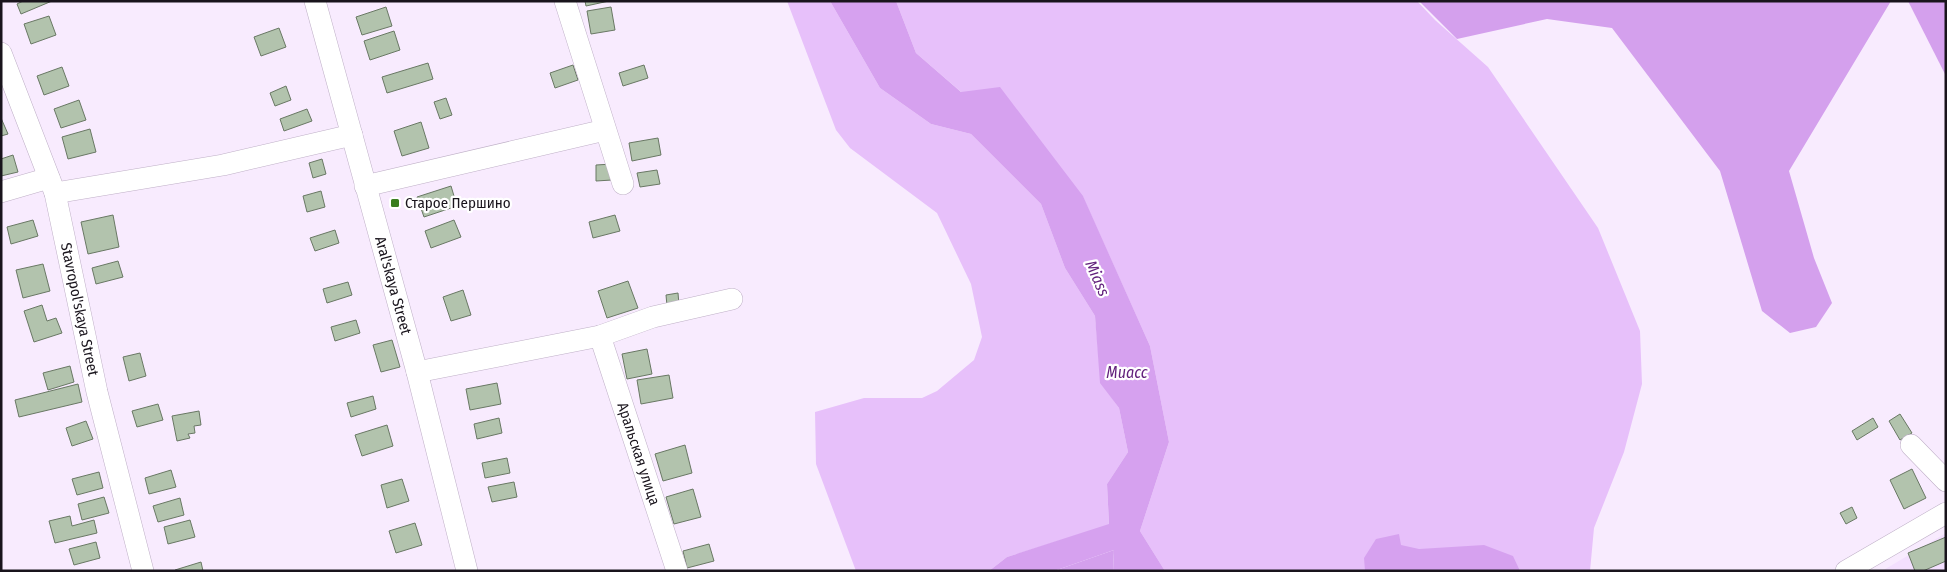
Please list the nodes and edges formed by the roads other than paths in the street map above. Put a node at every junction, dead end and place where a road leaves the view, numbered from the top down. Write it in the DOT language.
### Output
graph roads {
  1 [pos="314,1"];
  2 [pos="565,1"];
  3 [pos="1,53"];
  4 [pos="605,130"];
  5 [pos="352,135"];
  6 [pos="623,184"];
  7 [pos="52,186"];
  8 [pos="365,186"];
  9 [pos="1,192"];
  10 [pos="732,299"];
  11 [pos="600,336"];
  12 [pos="417,372"];
  13 [pos="1911,446"];
  14 [pos="1946,481"];
  15 [pos="1946,513"];
  16 [pos="143,571"];
  17 [pos="467,571"];
  18 [pos="677,571"];
  19 [pos="1846,571"];
  1 -- 5 [label="street, Aral'skaya Street"];
  2 -- 4 [label="street"];
  3 -- 7 [label="street, Stavropol'skaya Street"];
  4 -- 6 [label="street"];
  4 -- 8 [label="street"];
  5 -- 7 [label="street"];
  5 -- 8 [label="street, Aral'skaya Street"];
  7 -- 9 [label="street"];
  7 -- 16 [label="street, Stavropol'skaya Street"];
  8 -- 12 [label="street, Aral'skaya Street"];
  10 -- 11 [label="street"];
  11 -- 12 [label="street"];
  11 -- 18 [label="street, Аральская улица"];
  12 -- 17 [label="street, Aral'skaya Street"];
  13 -- 14 [label="street"];
  15 -- 19 [label="street"];
}
